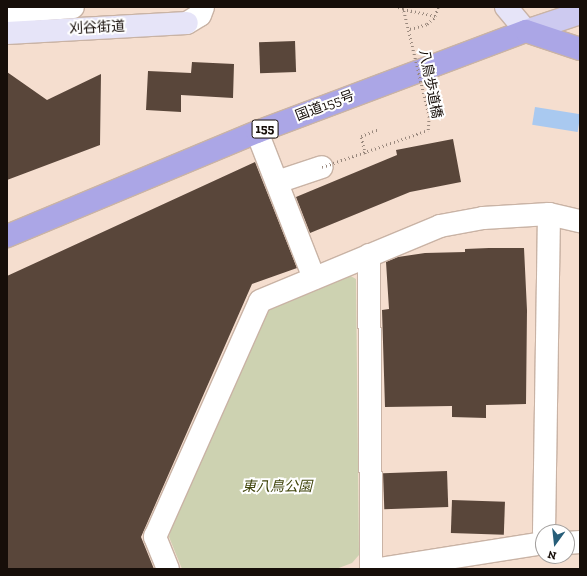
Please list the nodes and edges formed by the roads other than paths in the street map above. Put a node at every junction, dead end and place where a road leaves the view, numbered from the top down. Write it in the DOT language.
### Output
graph roads {
  1 [pos="73,7"];
  2 [pos="202,7"];
  3 [pos="506,7"];
  4 [pos="7,12"];
  5 [pos="580,13"];
  6 [pos="526,31"];
  7 [pos="7,33"];
  8 [pos="580,49"];
  9 [pos="257,132"];
  10 [pos="322,167"];
  11 [pos="277,182"];
  12 [pos="549,214"];
  13 [pos="580,221"];
  14 [pos="7,236"];
  15 [pos="369,255"];
  16 [pos="314,278"];
  17 [pos="544,524"];
  18 [pos="535,544"];
  19 [pos="168,569"];
  20 [pos="371,569"];
  21 [pos="379,569"];
  1 -- 4 [label="street"];
  2 -- 7 [label="street, 刈谷街道"];
  3 -- 6 [label="street"];
  5 -- 6 [label="main road"];
  6 -- 8 [label="highway"];
  6 -- 9 [label="highway, 国道155号 / 155"];
  9 -- 11 [label="street"];
  9 -- 14 [label="highway, 国道155号 / 155"];
  10 -- 11 [label="street"];
  11 -- 16 [label="street"];
  12 -- 13 [label="street"];
  12 -- 15 [label="street"];
  12 -- 17 [label="street"];
  15 -- 16 [label="street"];
  15 -- 20 [label="street"];
  16 -- 19 [label="street"];
  18 -- 21 [label="street"];
}
